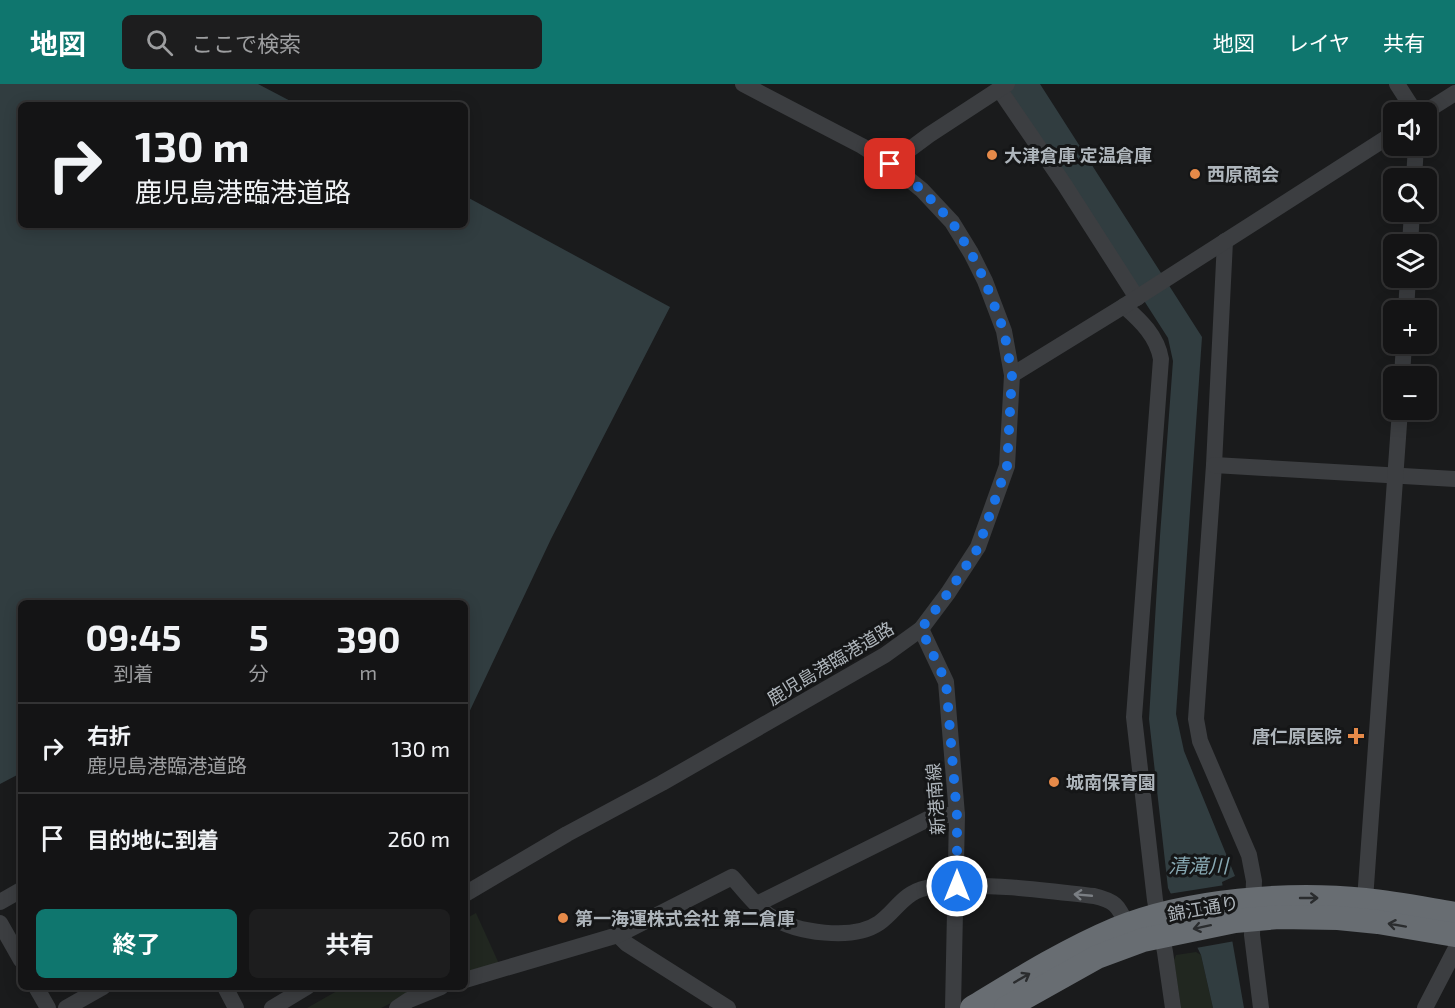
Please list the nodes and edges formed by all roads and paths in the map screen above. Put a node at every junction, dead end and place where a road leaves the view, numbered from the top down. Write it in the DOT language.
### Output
graph roads {
  1 [pos="743,84"];
  2 [pos="1397,84"];
  3 [pos="1003,87"];
  4 [pos="1455,93"];
  5 [pos="1409,102"];
  6 [pos="1437,104"];
  7 [pos="1383,140"];
  8 [pos="890,164"];
  9 [pos="1225,241"];
  10 [pos="1130,302"];
  11 [pos="1012,375"];
  12 [pos="1399,420"];
  13 [pos="1214,465"];
  14 [pos="1395,475"];
  15 [pos="1455,479"];
  16 [pos="921,629"];
  17 [pos="957,816"];
  18 [pos="957,886"];
  19 [pos="18,892"];
  20 [pos="468,892"];
  21 [pos="1365,900"];
  22 [pos="0,902"];
  23 [pos="757,903"];
  24 [pos="1243,910"];
  25 [pos="1455,914"];
  26 [pos="0,923"];
  27 [pos="1127,925"];
  28 [pos="1164,925"];
  29 [pos="618,935"];
  30 [pos="1455,935"];
  31 [pos="1455,950"];
  32 [pos="18,955"];
  33 [pos="468,979"];
  34 [pos="38,990"];
  35 [pos="98,990"];
  36 [pos="227,990"];
  37 [pos="302,990"];
  38 [pos="434,990"];
  39 [pos="48,1008"];
  40 [pos="66,1008"];
  41 [pos="237,1008"];
  42 [pos="272,1008"];
  43 [pos="397,1008"];
  44 [pos="728,1008"];
  45 [pos="953,1008"];
  46 [pos="972,1008"];
  47 [pos="1005,1008"];
  48 [pos="1173,1008"];
  49 [pos="1261,1008"];
  50 [pos="1425,1008"];
  1 -- 8 [label="street, 鹿児島港臨港道路"];
  2 -- 5 [label="street"];
  3 -- 8 [label="street"];
  3 -- 10 [label="street"];
  4 -- 6 [label="street"];
  7 -- 9 [label="street"];
  8 -- 11 [label="street, 鹿児島港臨港道路"];
  9 -- 10 [label="street"];
  9 -- 13 [label="street"];
  10 -- 11 [label="street"];
  10 -- 28 [label="street"];
  11 -- 16 [label="street, 鹿児島港臨港道路"];
  12 -- 14 [label="street"];
  13 -- 14 [label="street"];
  13 -- 24 [label="street"];
  14 -- 15 [label="street"];
  14 -- 21 [label="street"];
  16 -- 17 [label="street, 新港南線"];
  16 -- 20 [label="street, 鹿児島港臨港道路"];
  17 -- 18 [label="street, 新港南線"];
  17 -- 23 [label="street"];
  18 -- 23 [label="street"];
  27 -- 18 [label="street, one-way"];
  18 -- 45 [label="street, 新港南線"];
  19 -- 22 [label="street"];
  24 -- 21 [label="highway, 錦江通り, one-way"];
  21 -- 25 [label="highway, 錦江通り"];
  23 -- 29 [label="street"];
  24 -- 28 [label="highway, 錦江通り"];
  30 -- 24 [label="highway, 錦江通り, one-way"];
  24 -- 49 [label="street"];
  26 -- 32 [label="street"];
  27 -- 28 [label="highway, 錦江通り"];
  46 -- 27 [label="highway, 錦江通り, one-way"];
  28 -- 47 [label="highway, 錦江通り"];
  28 -- 48 [label="street"];
  29 -- 33 [label="street"];
  29 -- 44 [label="street"];
  31 -- 50 [label="street"];
  34 -- 39 [label="street"];
  35 -- 40 [label="street"];
  36 -- 41 [label="street"];
  37 -- 42 [label="street"];
  38 -- 43 [label="street"];
}
